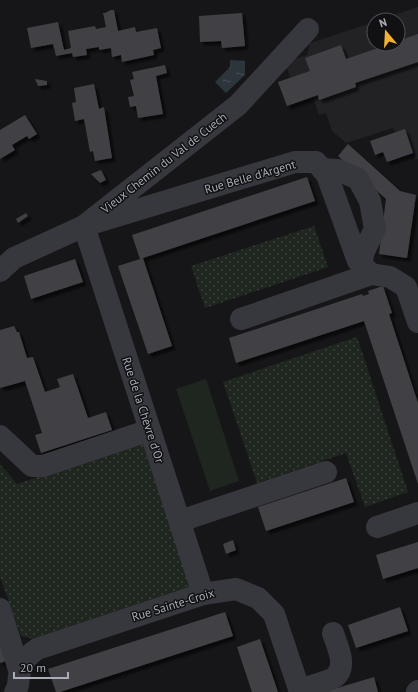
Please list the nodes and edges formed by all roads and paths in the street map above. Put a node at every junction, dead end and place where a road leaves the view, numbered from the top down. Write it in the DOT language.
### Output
graph roads {
  1 [pos="308,29"];
  2 [pos="322,169"];
  3 [pos="84,226"];
  4 [pos="366,269"];
  5 [pos="0,271"];
  6 [pos="241,319"];
  7 [pos="418,322"];
  8 [pos="150,430"];
  9 [pos="0,436"];
  10 [pos="326,472"];
  11 [pos="418,513"];
  12 [pos="180,521"];
  13 [pos="377,526"];
  14 [pos="203,594"];
  15 [pos="0,609"];
  16 [pos="333,633"];
  17 [pos="18,682"];
  18 [pos="300,691"];
  1 -- 3 [label="street, Vieux Chemin du Val de Cuech"];
  2 -- 3 [label="street, Rue Belle d'Argent"];
  2 -- 4 [label="street"];
  2 -- 4 [label="street, Rue Belle d'Argent"];
  3 -- 5 [label="street, Vieux Chemin du Val de Cuech"];
  3 -- 8 [label="street, Rue de la Chèvre d'Or"];
  4 -- 6 [label="street"];
  4 -- 7 [label="street"];
  8 -- 9 [label="street"];
  8 -- 12 [label="street, Rue de la Chèvre d'Or"];
  10 -- 12 [label="street"];
  11 -- 13 [label="street"];
  12 -- 14 [label="street, Rue de la Chèvre d'Or"];
  14 -- 17 [label="street, Rue Sainte-Croix"];
  14 -- 18 [label="street, Rue Sainte-Croix"];
  15 -- 17 [label="street"];
  16 -- 18 [label="street"];
}
